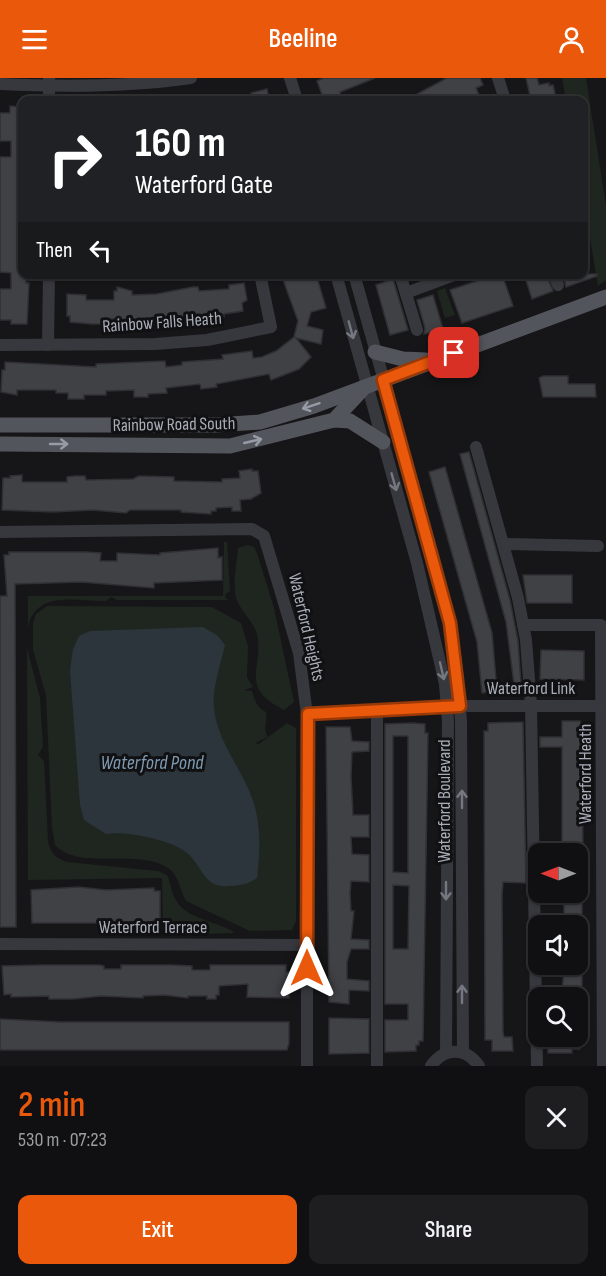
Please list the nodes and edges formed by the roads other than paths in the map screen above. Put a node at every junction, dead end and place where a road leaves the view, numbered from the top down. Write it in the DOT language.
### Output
graph roads {
  1 [pos="191,78"];
  2 [pos="290,78"];
  3 [pos="498,78"];
  4 [pos="49,82"];
  5 [pos="0,84"];
  6 [pos="296,96"];
  7 [pos="504,96"];
  8 [pos="49,279"];
  9 [pos="261,279"];
  10 [pos="337,279"];
  11 [pos="355,279"];
  12 [pos="402,279"];
  13 [pos="444,279"];
  14 [pos="406,293"];
  15 [pos="606,297"];
  16 [pos="417,330"];
  17 [pos="0,345"];
  18 [pos="48,345"];
  19 [pos="375,352"];
  20 [pos="432,360"];
  21 [pos="383,380"];
  22 [pos="366,386"];
  23 [pos="334,420"];
  24 [pos="0,425"];
  25 [pos="382,442"];
  26 [pos="0,444"];
  27 [pos="476,447"];
  28 [pos="0,532"];
  29 [pos="503,544"];
  30 [pos="598,546"];
  31 [pos="523,624"];
  32 [pos="531,705"];
  33 [pos="447,706"];
  34 [pos="460,706"];
  35 [pos="602,706"];
  36 [pos="377,710"];
  37 [pos="308,714"];
  38 [pos="604,831"];
  39 [pos="0,944"];
  40 [pos="307,945"];
  41 [pos="605,1002"];
  42 [pos="446,1052"];
  43 [pos="463,1052"];
  44 [pos="477,1063"];
  45 [pos="430,1065"];
  46 [pos="307,1066"];
  47 [pos="377,1066"];
  48 [pos="487,1066"];
  49 [pos="537,1066"];
  50 [pos="603,1066"];
  1 -- 4 [label="street"];
  2 -- 6 [label="street"];
  3 -- 7 [label="street"];
  4 -- 5 [label="street"];
  8 -- 18 [label="street"];
  9 -- 18 [label="street, Rainbow Falls Heath"];
  10 -- 22 [label="street, Waterford Boulevard, one-way"];
  11 -- 19 [label="street, Waterford Boulevard"];
  12 -- 14 [label="street"];
  13 -- 14 [label="street"];
  14 -- 16 [label="street"];
  15 -- 20 [label="main road, Rainbow Road South"];
  17 -- 18 [label="street, Rainbow Falls Heath"];
  19 -- 20 [label="main road"];
  19 -- 21 [label="street, Waterford Boulevard"];
  20 -- 21 [label="main road, Rainbow Road South"];
  21 -- 22 [label="main road, Rainbow Road South"];
  21 -- 34 [label="street, Waterford Boulevard"];
  22 -- 23 [label="main road, Rainbow Road South"];
  22 -- 24 [label="main road, Rainbow Road South, one-way"];
  22 -- 25 [label="street, Waterford Boulevard"];
  23 -- 25 [label="main road"];
  26 -- 23 [label="main road, Rainbow Road South, one-way"];
  25 -- 33 [label="street, Waterford Boulevard, one-way"];
  27 -- 29 [label="street"];
  28 -- 37 [label="street, Waterford Heights"];
  29 -- 30 [label="street"];
  29 -- 31 [label="street"];
  31 -- 32 [label="street"];
  31 -- 35 [label="street, Waterford Heath"];
  32 -- 34 [label="street, Waterford Link"];
  32 -- 35 [label="street, Waterford Link"];
  32 -- 49 [label="street"];
  33 -- 34 [label="street, Waterford Link"];
  33 -- 36 [label="street, Waterford Link"];
  33 -- 42 [label="street, Waterford Boulevard, one-way"];
  43 -- 34 [label="street, Waterford Boulevard, one-way"];
  35 -- 38 [label="street, Waterford Heath"];
  36 -- 37 [label="street, Waterford Link"];
  36 -- 47 [label="street"];
  37 -- 40 [label="street, Waterford Heights"];
  38 -- 41 [label="street, Waterford Heath"];
  39 -- 40 [label="street, Waterford Terrace"];
  40 -- 46 [label="street, Waterford Heights"];
  41 -- 50 [label="street, Waterford Heath"];
  42 -- 43 [label="street"];
  42 -- 45 [label="street"];
  43 -- 44 [label="street"];
  44 -- 48 [label="street"];
}
